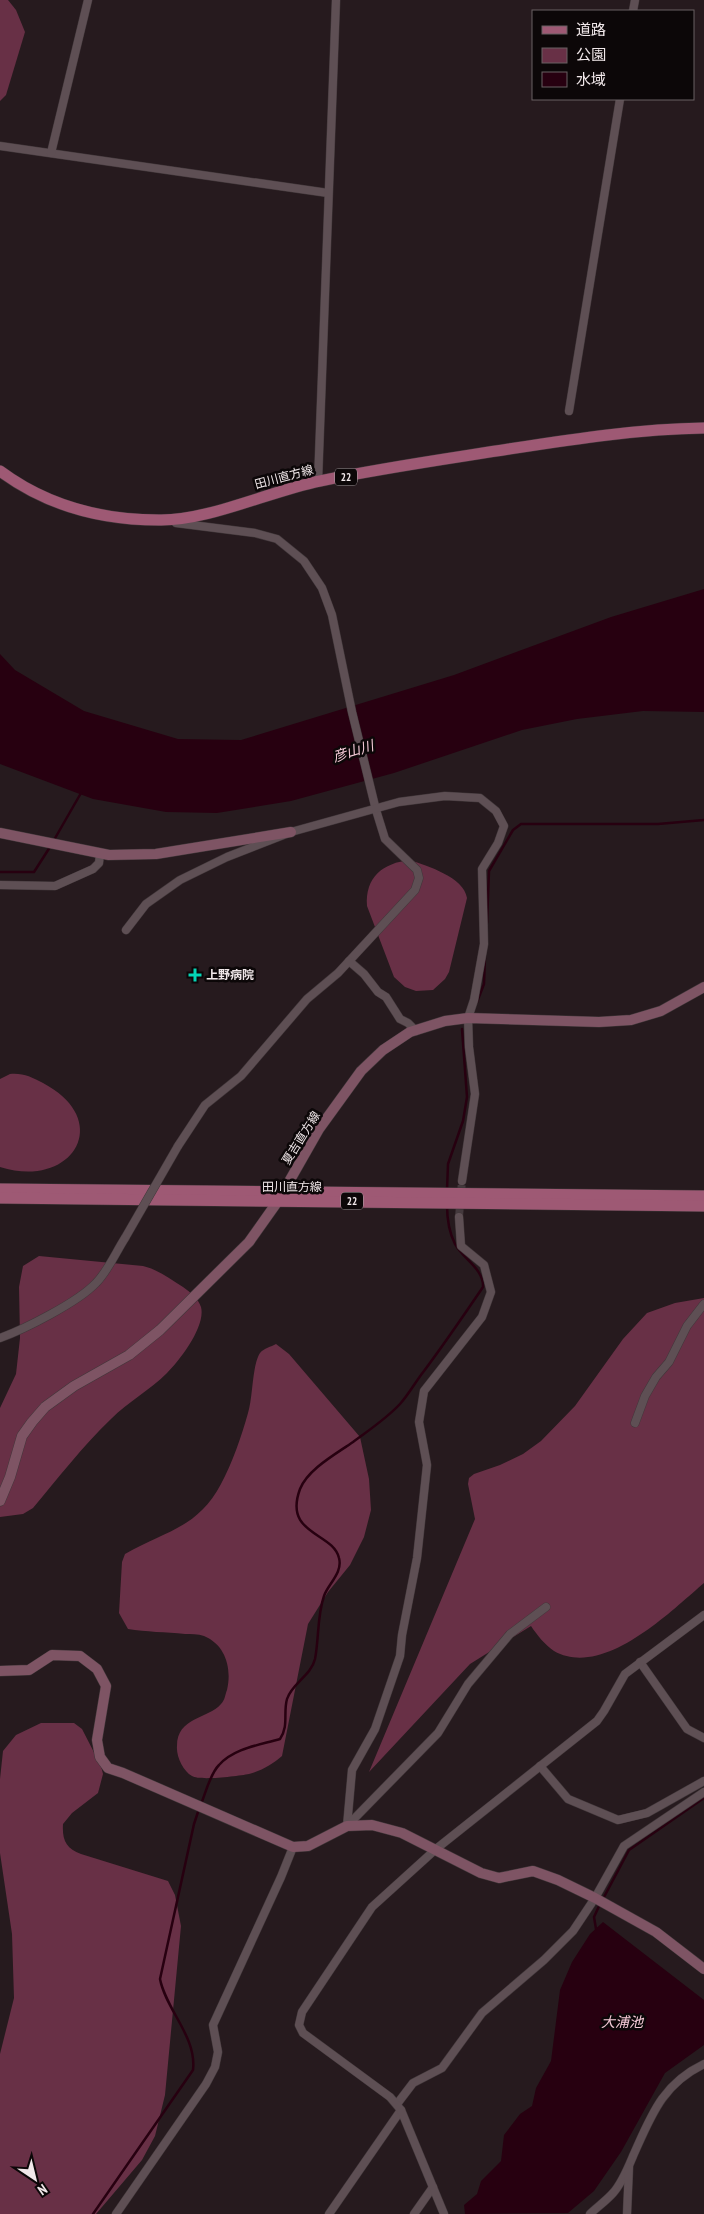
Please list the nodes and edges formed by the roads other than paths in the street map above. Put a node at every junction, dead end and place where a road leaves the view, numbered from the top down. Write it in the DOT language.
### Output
graph roads {
  1 [pos="88,0"];
  2 [pos="336,0"];
  3 [pos="620,100"];
  4 [pos="0,146"];
  5 [pos="52,153"];
  6 [pos="328,193"];
  7 [pos="569,411"];
  8 [pos="704,428"];
  9 [pos="0,470"];
  10 [pos="318,482"];
  11 [pos="161,521"];
  12 [pos="376,810"];
  13 [pos="291,832"];
  14 [pos="0,833"];
  15 [pos="100,854"];
  16 [pos="0,885"];
  17 [pos="126,930"];
  18 [pos="349,961"];
  19 [pos="704,987"];
  20 [pos="468,1018"];
  21 [pos="416,1031"];
  22 [pos="462,1181"];
  23 [pos="0,1189"];
  24 [pos="280,1196"];
  25 [pos="704,1196"];
  26 [pos="0,1198"];
  27 [pos="704,1206"];
  28 [pos="459,1217"];
  29 [pos="704,1304"];
  30 [pos="0,1338"];
  31 [pos="635,1424"];
  32 [pos="0,1501"];
  33 [pos="546,1607"];
  34 [pos="704,1615"];
  35 [pos="640,1662"];
  36 [pos="0,1671"];
  37 [pos="704,1738"];
  38 [pos="540,1766"];
  39 [pos="704,1781"];
  40 [pos="704,1792"];
  41 [pos="347,1826"];
  42 [pos="293,1847"];
  43 [pos="436,1849"];
  44 [pos="595,1898"];
  45 [pos="704,1969"];
  46 [pos="704,2064"];
  47 [pos="399,2107"];
  48 [pos="629,2165"];
  49 [pos="433,2187"];
  50 [pos="116,2214"];
  51 [pos="329,2214"];
  52 [pos="414,2214"];
  53 [pos="444,2214"];
  54 [pos="590,2214"];
  55 [pos="627,2214"];
  1 -- 5 [label="street"];
  2 -- 6 [label="street"];
  3 -- 7 [label="street"];
  4 -- 5 [label="street"];
  5 -- 6 [label="street"];
  6 -- 10 [label="street"];
  8 -- 10 [label="main road, 田川直方線 / 22"];
  9 -- 11 [label="main road, 田川直方線 / 22"];
  10 -- 11 [label="main road, 田川直方線 / 22"];
  11 -- 12 [label="street"];
  12 -- 13 [label="street"];
  12 -- 18 [label="street"];
  12 -- 20 [label="street"];
  13 -- 15 [label="street"];
  13 -- 17 [label="street"];
  14 -- 15 [label="street"];
  15 -- 16 [label="street"];
  18 -- 21 [label="street"];
  18 -- 30 [label="street, bridge"];
  19 -- 20 [label="street, 夏吉直方線"];
  20 -- 21 [label="street, 夏吉直方線"];
  20 -- 22 [label="street"];
  21 -- 24 [label="street, 夏吉直方線"];
  23 -- 24 [label="main road, 田川直方線 / 22"];
  24 -- 25 [label="main road, 田川直方線 / 22"];
  24 -- 26 [label="main road, 田川直方線 / 22"];
  24 -- 27 [label="main road, 田川直方線 / 22"];
  24 -- 32 [label="street, 夏吉直方線"];
  28 -- 41 [label="street"];
  29 -- 31 [label="street"];
  33 -- 41 [label="street"];
  34 -- 35 [label="street"];
  35 -- 37 [label="street"];
  35 -- 38 [label="street"];
  36 -- 42 [label="street"];
  38 -- 39 [label="street"];
  38 -- 43 [label="street"];
  40 -- 44 [label="street"];
  41 -- 42 [label="street"];
  41 -- 43 [label="street"];
  42 -- 50 [label="street"];
  43 -- 44 [label="street"];
  43 -- 47 [label="street"];
  44 -- 45 [label="street"];
  44 -- 47 [label="street"];
  46 -- 48 [label="street"];
  47 -- 49 [label="street"];
  47 -- 51 [label="street"];
  48 -- 54 [label="street"];
  48 -- 55 [label="street"];
  49 -- 52 [label="street"];
  49 -- 53 [label="street"];
}
